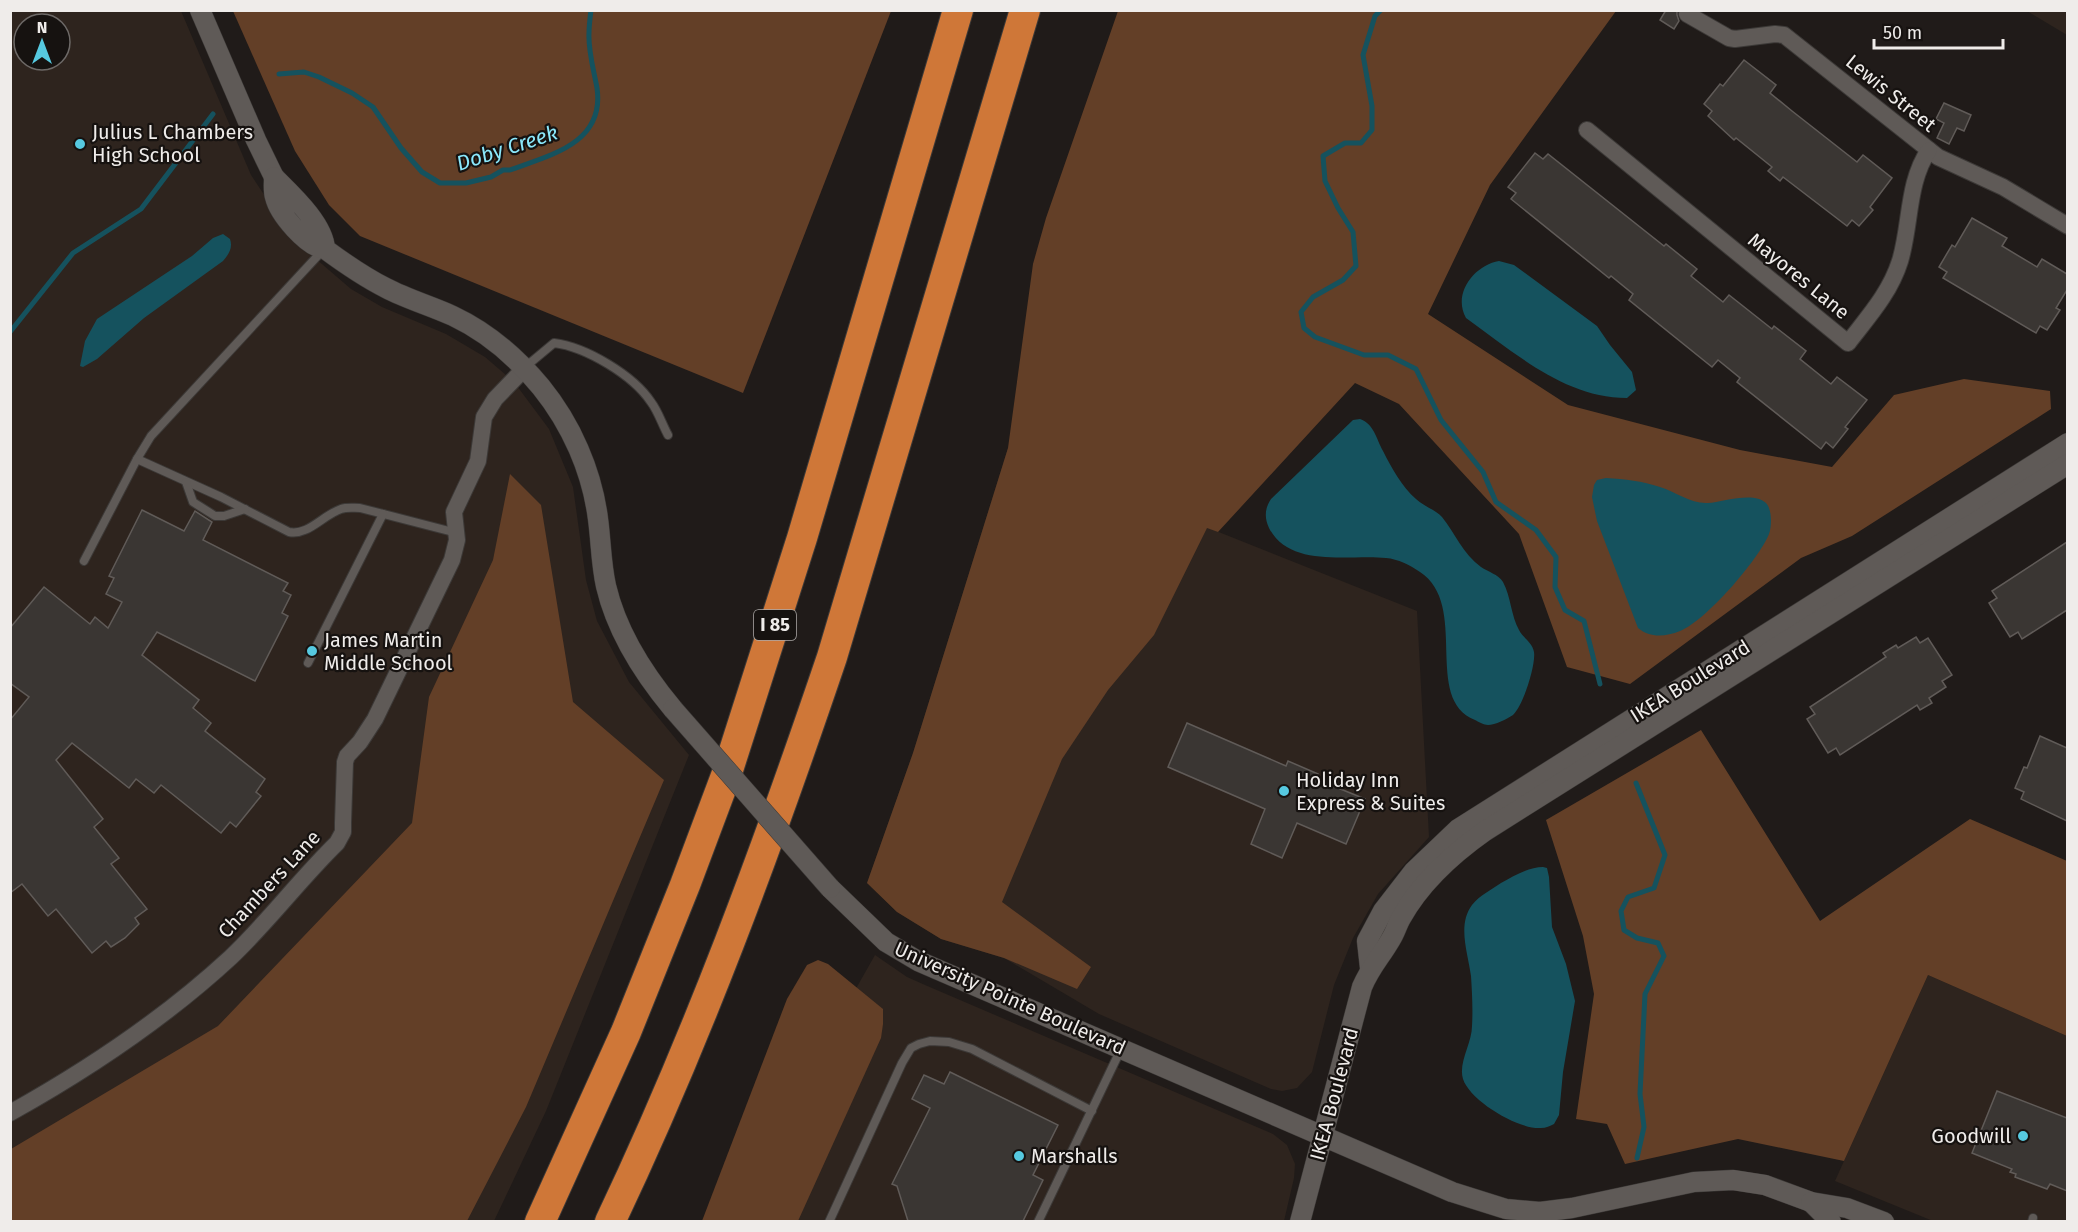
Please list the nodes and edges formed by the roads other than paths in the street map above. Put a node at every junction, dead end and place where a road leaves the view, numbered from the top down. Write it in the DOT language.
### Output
graph roads {
  1 [pos="200,10"];
  2 [pos="958,10"];
  3 [pos="1025,10"];
  4 [pos="1687,14"];
  5 [pos="1587,130"];
  6 [pos="1929,150"];
  7 [pos="2067,226"];
  8 [pos="325,249"];
  9 [pos="524,369"];
  10 [pos="668,435"];
  11 [pos="2067,442"];
  12 [pos="137,459"];
  13 [pos="2067,464"];
  14 [pos="186,482"];
  15 [pos="245,509"];
  16 [pos="383,514"];
  17 [pos="456,533"];
  18 [pos="84,561"];
  19 [pos="1792,628"];
  20 [pos="308,663"];
  21 [pos="1122,1049"];
  22 [pos="1092,1111"];
  23 [pos="10,1113"];
  24 [pos="1321,1135"];
  25 [pos="1811,1202"];
  26 [pos="540,1221"];
  27 [pos="609,1221"];
  28 [pos="830,1221"];
  29 [pos="1038,1221"];
  30 [pos="1300,1221"];
  31 [pos="1831,1221"];
  32 [pos="1884,1221"];
  1 -- 8 [label="street"];
  2 -- 26 [label="highway, I 85"];
  3 -- 27 [label="highway"];
  4 -- 6 [label="street, Lewis Street"];
  5 -- 6 [label="street, Mayores Lane"];
  6 -- 7 [label="street, Lewis Street"];
  8 -- 9 [label="street, University Pointe Boulevard"];
  8 -- 12 [label="lane"];
  9 -- 10 [label="lane"];
  9 -- 17 [label="street, Chambers Lane"];
  9 -- 21 [label="street, University Pointe Boulevard, bridge"];
  11 -- 19 [label="street, IKEA Boulevard"];
  12 -- 14 [label="lane"];
  12 -- 18 [label="lane"];
  13 -- 19 [label="street, IKEA Boulevard"];
  14 -- 15 [label="lane"];
  14 -- 15 [label="lane"];
  15 -- 16 [label="lane"];
  16 -- 17 [label="lane"];
  16 -- 20 [label="lane"];
  17 -- 23 [label="street, Chambers Lane"];
  19 -- 24 [label="street, IKEA Boulevard"];
  21 -- 22 [label="lane"];
  21 -- 24 [label="street, University Pointe Boulevard"];
  22 -- 28 [label="lane"];
  22 -- 29 [label="lane"];
  24 -- 25 [label="street, University Pointe Boulevard"];
  24 -- 30 [label="street, IKEA Boulevard"];
  25 -- 31 [label="street, University Pointe Boulevard"];
  25 -- 32 [label="street, University Pointe Boulevard"];
}
